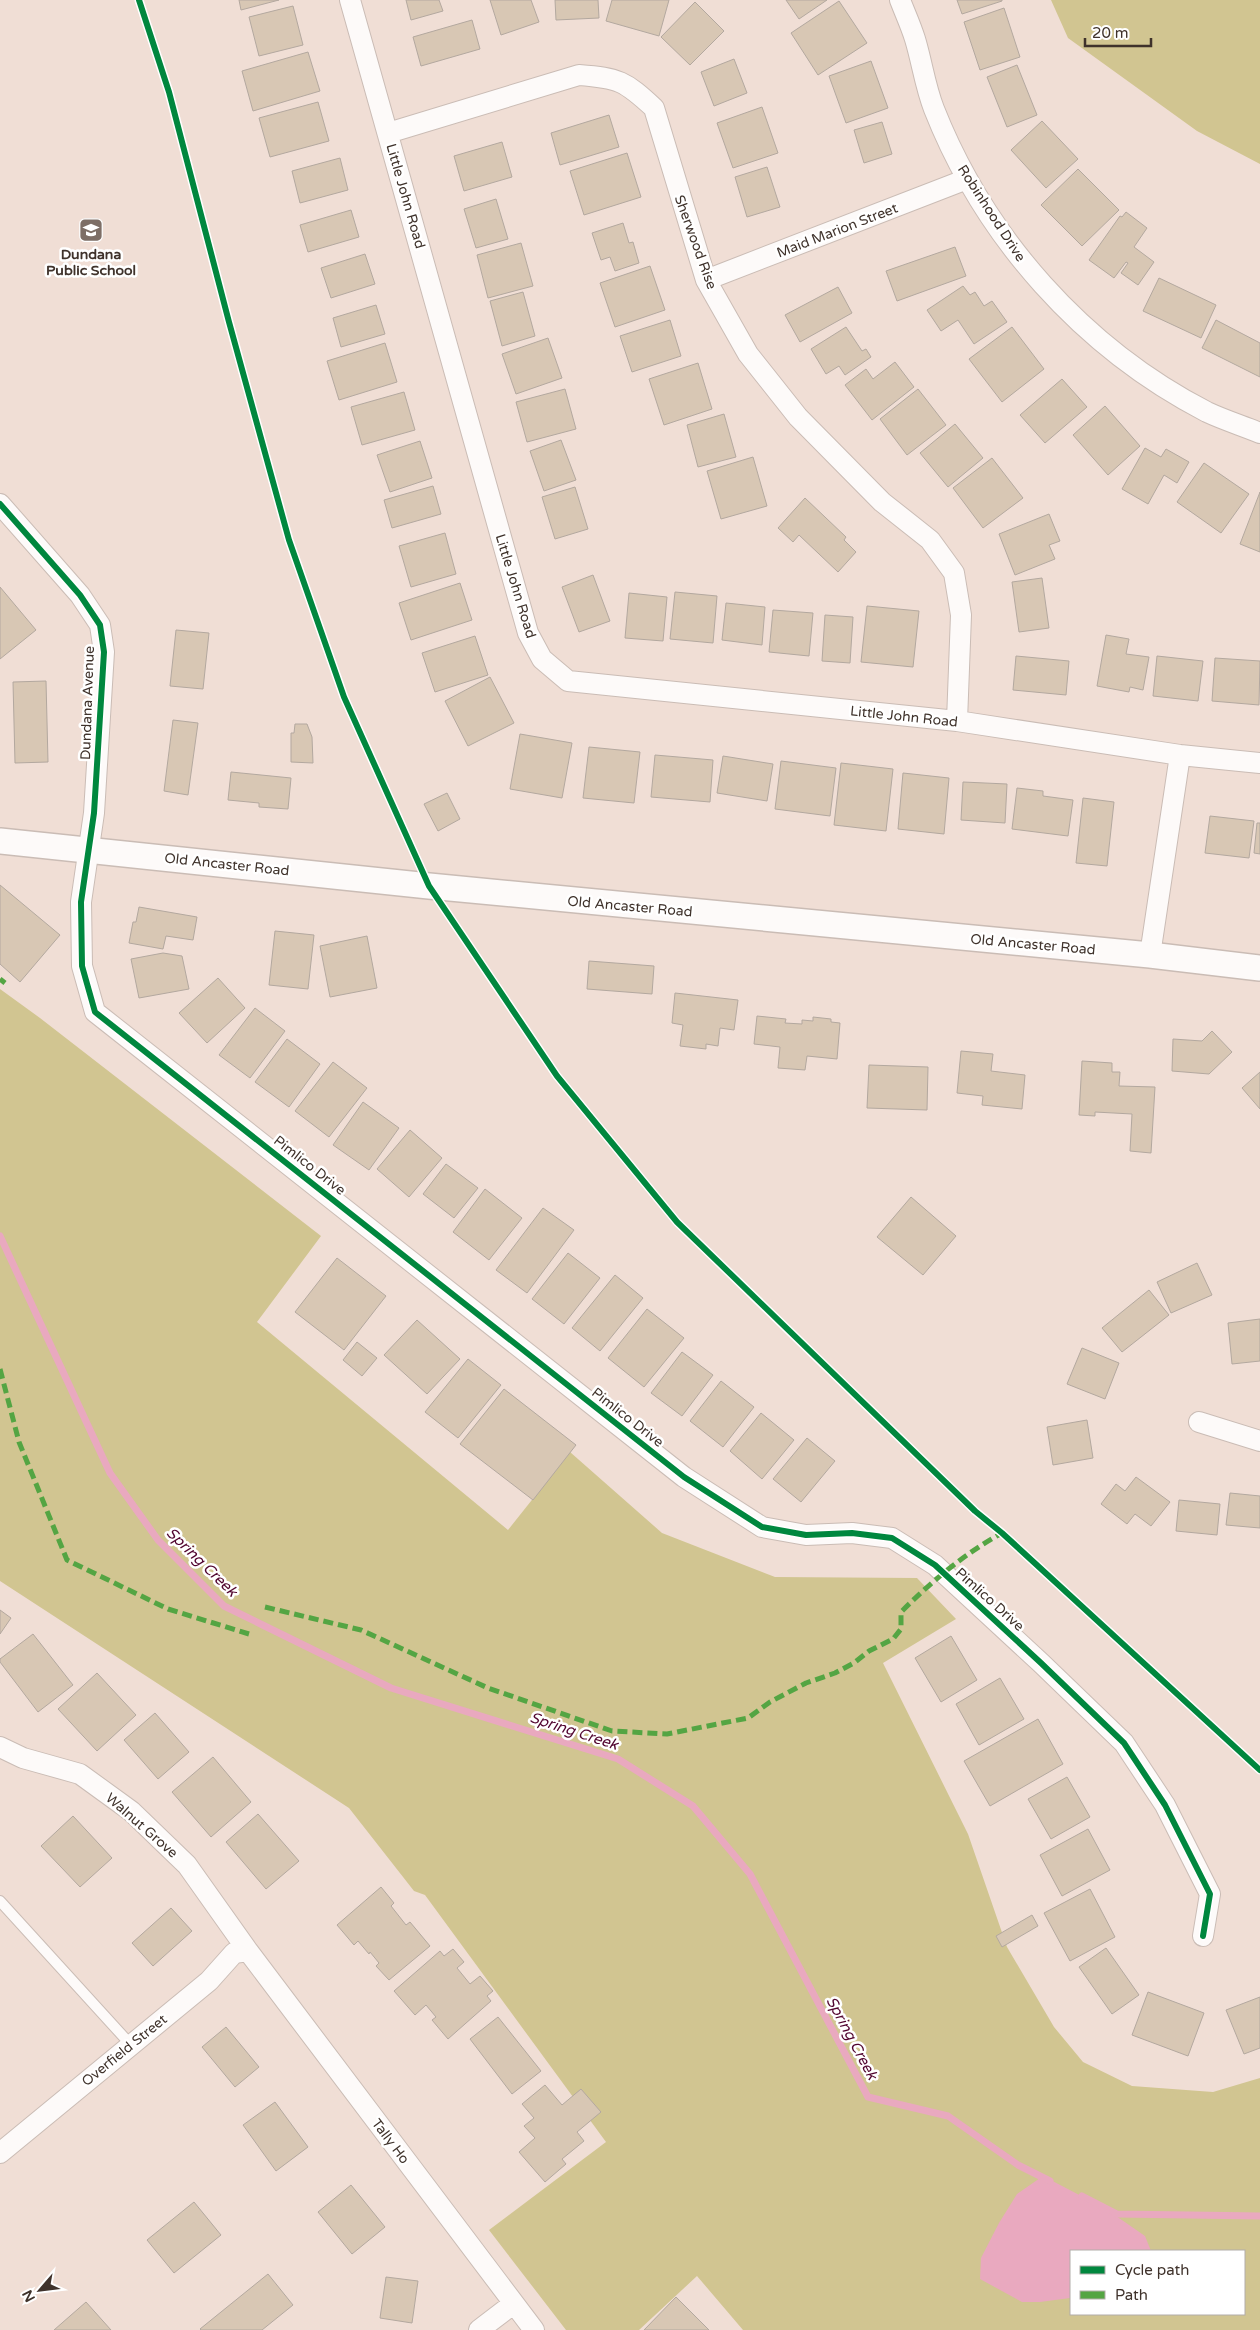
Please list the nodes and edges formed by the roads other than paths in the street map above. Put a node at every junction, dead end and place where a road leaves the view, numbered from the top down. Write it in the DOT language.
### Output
graph roads {
  1 [pos="350,0"];
  2 [pos="900,0"];
  3 [pos="388,133"];
  4 [pos="967,180"];
  5 [pos="706,280"];
  6 [pos="1260,433"];
  7 [pos="0,504"];
  8 [pos="957,721"];
  9 [pos="1180,755"];
  10 [pos="1260,762"];
  11 [pos="0,841"];
  12 [pos="89,850"];
  13 [pos="1150,955"];
  14 [pos="1260,968"];
  15 [pos="1199,1422"];
  16 [pos="1260,1441"];
  17 [pos="0,1747"];
  18 [pos="0,1901"];
  19 [pos="1203,1936"];
  20 [pos="248,1951"];
  21 [pos="131,2045"];
  22 [pos="0,2153"];
  23 [pos="513,2304"];
  24 [pos="479,2330"];
  25 [pos="534,2330"];
  1 -- 3 [label="street, Little John Road"];
  2 -- 4 [label="street, Robinhood Drive"];
  3 -- 5 [label="street, Sherwood Rise"];
  3 -- 8 [label="street, Little John Road"];
  4 -- 5 [label="street, Maid Marion Street"];
  4 -- 6 [label="street, Robinhood Drive"];
  5 -- 8 [label="street, Sherwood Rise"];
  7 -- 12 [label="street, Dundana Avenue"];
  8 -- 9 [label="street, Little John Road"];
  9 -- 10 [label="street, Little John Road"];
  9 -- 13 [label="street"];
  11 -- 12 [label="street, Old Ancaster Road"];
  12 -- 13 [label="street, Old Ancaster Road"];
  12 -- 19 [label="street, Pimlico Drive"];
  13 -- 14 [label="street, Old Ancaster Road"];
  15 -- 16 [label="street"];
  17 -- 20 [label="street, Walnut Grove"];
  18 -- 21 [label="lane"];
  20 -- 21 [label="street, Overfield Street"];
  20 -- 23 [label="street, Tally Ho"];
  21 -- 22 [label="street, Overfield Street"];
  23 -- 24 [label="street"];
  23 -- 25 [label="street, Tally Ho"];
}
